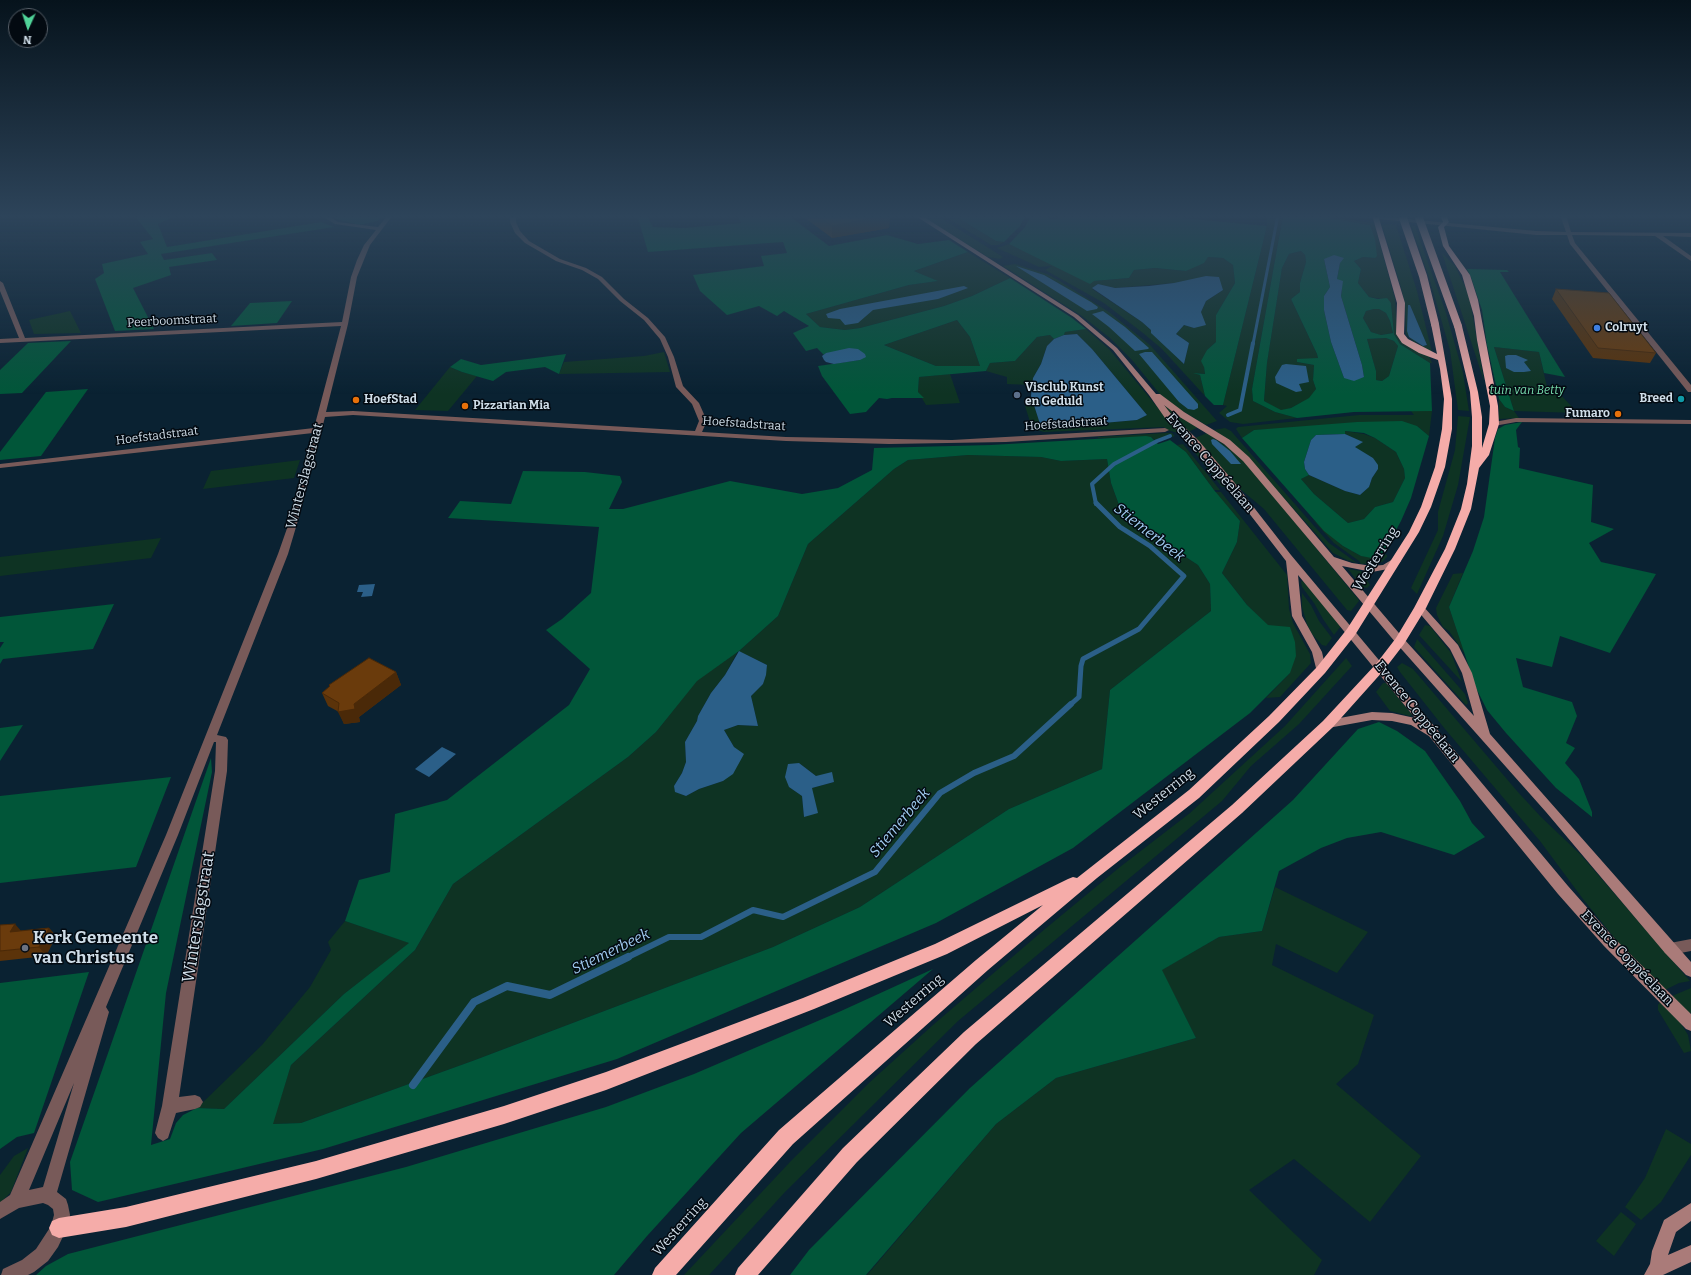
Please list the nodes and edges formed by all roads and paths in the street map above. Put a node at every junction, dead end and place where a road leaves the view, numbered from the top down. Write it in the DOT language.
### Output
graph roads {
  1 [pos="355,274"];
  2 [pos="594,274"];
  3 [pos="1008,274"];
  4 [pos="1392,274"];
  5 [pos="1422,274"];
  6 [pos="1439,274"];
  7 [pos="1466,274"];
  8 [pos="1598,274"];
  9 [pos="0,283"];
  10 [pos="345,324"];
  11 [pos="22,340"];
  12 [pos="0,341"];
  13 [pos="1442,359"];
  14 [pos="1691,390"];
  15 [pos="1152,393"];
  16 [pos="322,415"];
  17 [pos="1691,422"];
  18 [pos="1494,424"];
  19 [pos="317,430"];
  20 [pos="1165,430"];
  21 [pos="698,433"];
  22 [pos="0,466"];
  23 [pos="1474,468"];
  24 [pos="1288,557"];
  25 [pos="1329,558"];
  26 [pos="1396,561"];
  27 [pos="1369,605"];
  28 [pos="1420,608"];
  29 [pos="1351,632"];
  30 [pos="1400,642"];
  31 [pos="1380,667"];
  32 [pos="1321,670"];
  33 [pos="1328,724"];
  34 [pos="1484,736"];
  35 [pos="211,737"];
  36 [pos="1437,737"];
  37 [pos="1092,874"];
  38 [pos="1691,945"];
  39 [pos="1670,949"];
  40 [pos="115,968"];
  41 [pos="1691,971"];
  42 [pos="1691,1024"];
  43 [pos="195,1102"];
  44 [pos="170,1106"];
  45 [pos="163,1133"];
  46 [pos="48,1196"];
  47 [pos="16,1201"];
  48 [pos="0,1211"];
  49 [pos="1691,1211"];
  50 [pos="59,1228"];
  51 [pos="1691,1253"];
  52 [pos="1655,1272"];
  53 [pos="9,1275"];
  54 [pos="662,1275"];
  55 [pos="745,1275"];
  1 -- 10 [label="street, Winterslagstraat"];
  2 -- 21 [label="street"];
  3 -- 15 [label="street, Evence Coppéelaan"];
  4 -- 13 [label="highway"];
  5 -- 13 [label="highway, Westerring, bridge"];
  6 -- 23 [label="highway, bridge"];
  7 -- 18 [label="highway"];
  8 -- 14 [label="street"];
  9 -- 11 [label="street"];
  10 -- 11 [label="street, Peerboomstraat"];
  10 -- 16 [label="street, Winterslagstraat"];
  11 -- 12 [label="street, Peerboomstraat"];
  13 -- 26 [label="highway, Westerring"];
  15 -- 24 [label="street, Evence Coppéelaan"];
  15 -- 25 [label="street, Evence Coppéelaan"];
  16 -- 19 [label="street, Winterslagstraat"];
  16 -- 21 [label="street, Hoefstadstraat"];
  17 -- 18 [label="street"];
  18 -- 23 [label="highway"];
  19 -- 22 [label="street, Hoefstadstraat"];
  19 -- 35 [label="street, Winterslagstraat"];
  20 -- 21 [label="street, Hoefstadstraat"];
  23 -- 28 [label="highway"];
  24 -- 29 [label="street, Evence Coppéelaan"];
  24 -- 32 [label="street"];
  25 -- 26 [label="street"];
  25 -- 27 [label="street, Evence Coppéelaan"];
  26 -- 27 [label="highway, Westerring"];
  27 -- 29 [label="highway, Westerring"];
  27 -- 30 [label="street, Evence Coppéelaan"];
  28 -- 30 [label="highway"];
  28 -- 34 [label="street"];
  29 -- 31 [label="street, Evence Coppéelaan"];
  29 -- 32 [label="highway, Westerring"];
  30 -- 31 [label="highway"];
  30 -- 34 [label="street, Evence Coppéelaan"];
  31 -- 33 [label="highway"];
  31 -- 36 [label="street, Evence Coppéelaan"];
  32 -- 37 [label="highway, Westerring"];
  33 -- 36 [label="street"];
  33 -- 55 [label="highway"];
  34 -- 39 [label="street, Evence Coppéelaan"];
  35 -- 40 [label="street, Winterslagstraat"];
  35 -- 44 [label="street, Winterslagstraat"];
  36 -- 42 [label="street, Evence Coppéelaan"];
  37 -- 50 [label="highway"];
  37 -- 54 [label="highway, Westerring"];
  38 -- 39 [label="street"];
  39 -- 41 [label="street, Evence Coppéelaan"];
  40 -- 46 [label="street, Winterslagstraat"];
  40 -- 47 [label="street, Winterslagstraat"];
  43 -- 44 [label="street"];
  44 -- 45 [label="street, Winterslagstraat"];
  46 -- 47 [label="street"];
  46 -- 50 [label="street"];
  47 -- 48 [label="street"];
  49 -- 52 [label="street"];
  50 -- 53 [label="street"];
  51 -- 52 [label="street"];
}
